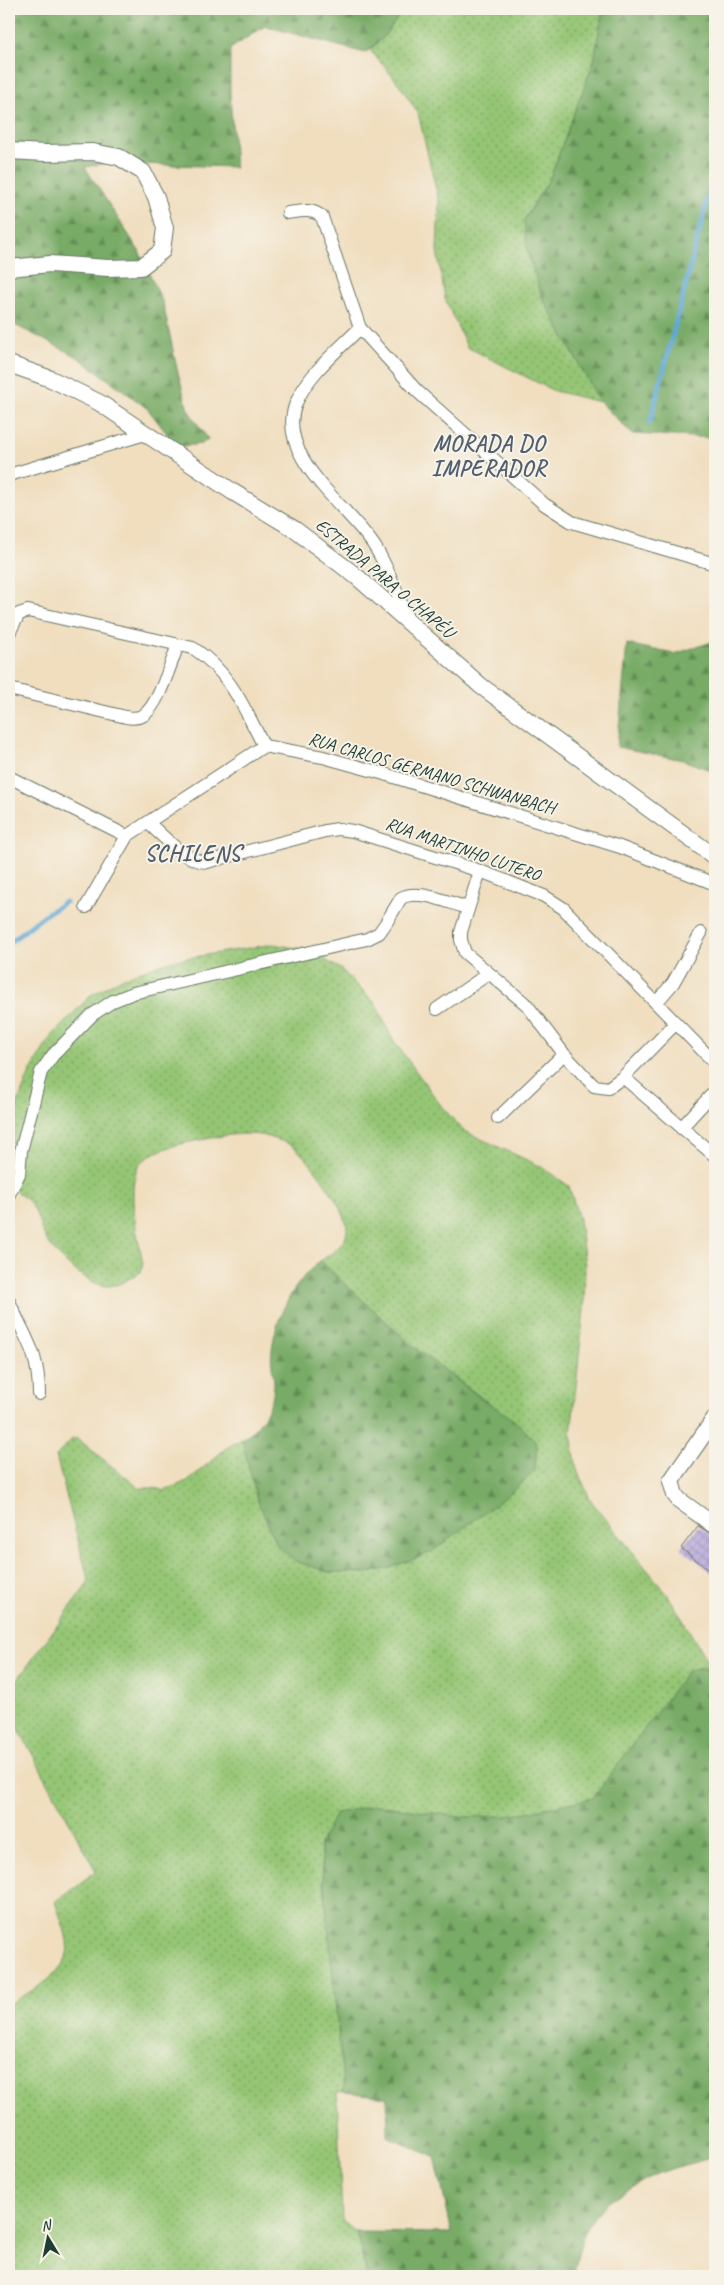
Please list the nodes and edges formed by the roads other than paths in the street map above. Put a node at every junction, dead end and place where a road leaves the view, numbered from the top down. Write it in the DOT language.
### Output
graph roads {
  1 [pos="9,151"];
  2 [pos="288,213"];
  3 [pos="9,268"];
  4 [pos="360,328"];
  5 [pos="9,364"];
  6 [pos="145,434"];
  7 [pos="9,476"];
  8 [pos="715,564"];
  9 [pos="408,620"];
  10 [pos="9,633"];
  11 [pos="178,645"];
  12 [pos="9,689"];
  13 [pos="264,746"];
  14 [pos="9,777"];
  15 [pos="148,823"];
  16 [pos="127,836"];
  17 [pos="715,857"];
  18 [pos="480,871"];
  19 [pos="715,884"];
  20 [pos="86,907"];
  21 [pos="468,908"];
  22 [pos="702,933"];
  23 [pos="488,974"];
  24 [pos="656,1003"];
  25 [pos="437,1009"];
  26 [pos="676,1023"];
  27 [pos="564,1054"];
  28 [pos="715,1063"];
  29 [pos="622,1077"];
  30 [pos="715,1091"];
  31 [pos="498,1118"];
  32 [pos="681,1128"];
  33 [pos="715,1156"];
  34 [pos="9,1194"];
  35 [pos="9,1300"];
  36 [pos="40,1394"];
  37 [pos="715,1418"];
  38 [pos="715,1526"];
  1 -- 3 [label="street"];
  2 -- 4 [label="street"];
  4 -- 8 [label="street"];
  4 -- 9 [label="street"];
  5 -- 6 [label="street, ESTRADA PARA O CHAPÉU"];
  6 -- 7 [label="street"];
  6 -- 9 [label="street, ESTRADA PARA O CHAPÉU"];
  9 -- 17 [label="street, ESTRADA PARA O CHAPÉU"];
  10 -- 11 [label="street"];
  11 -- 12 [label="street"];
  11 -- 13 [label="street"];
  13 -- 15 [label="street"];
  13 -- 19 [label="street, RUA CARLOS GERMANO SCHWANBACH"];
  14 -- 16 [label="street"];
  15 -- 16 [label="street"];
  15 -- 18 [label="street, RUA MARTINHO LUTERO"];
  16 -- 20 [label="street"];
  18 -- 21 [label="street"];
  18 -- 24 [label="street, RUA MARTINHO LUTERO"];
  21 -- 23 [label="street"];
  21 -- 34 [label="street"];
  22 -- 24 [label="street"];
  23 -- 25 [label="street"];
  23 -- 27 [label="street"];
  24 -- 26 [label="street, RUA MARTINHO LUTERO"];
  26 -- 28 [label="street, RUA MARTINHO LUTERO"];
  26 -- 29 [label="street"];
  27 -- 29 [label="street"];
  27 -- 31 [label="street"];
  29 -- 32 [label="street"];
  30 -- 32 [label="street"];
  32 -- 33 [label="street"];
  35 -- 36 [label="street"];
  37 -- 38 [label="street"];
}
